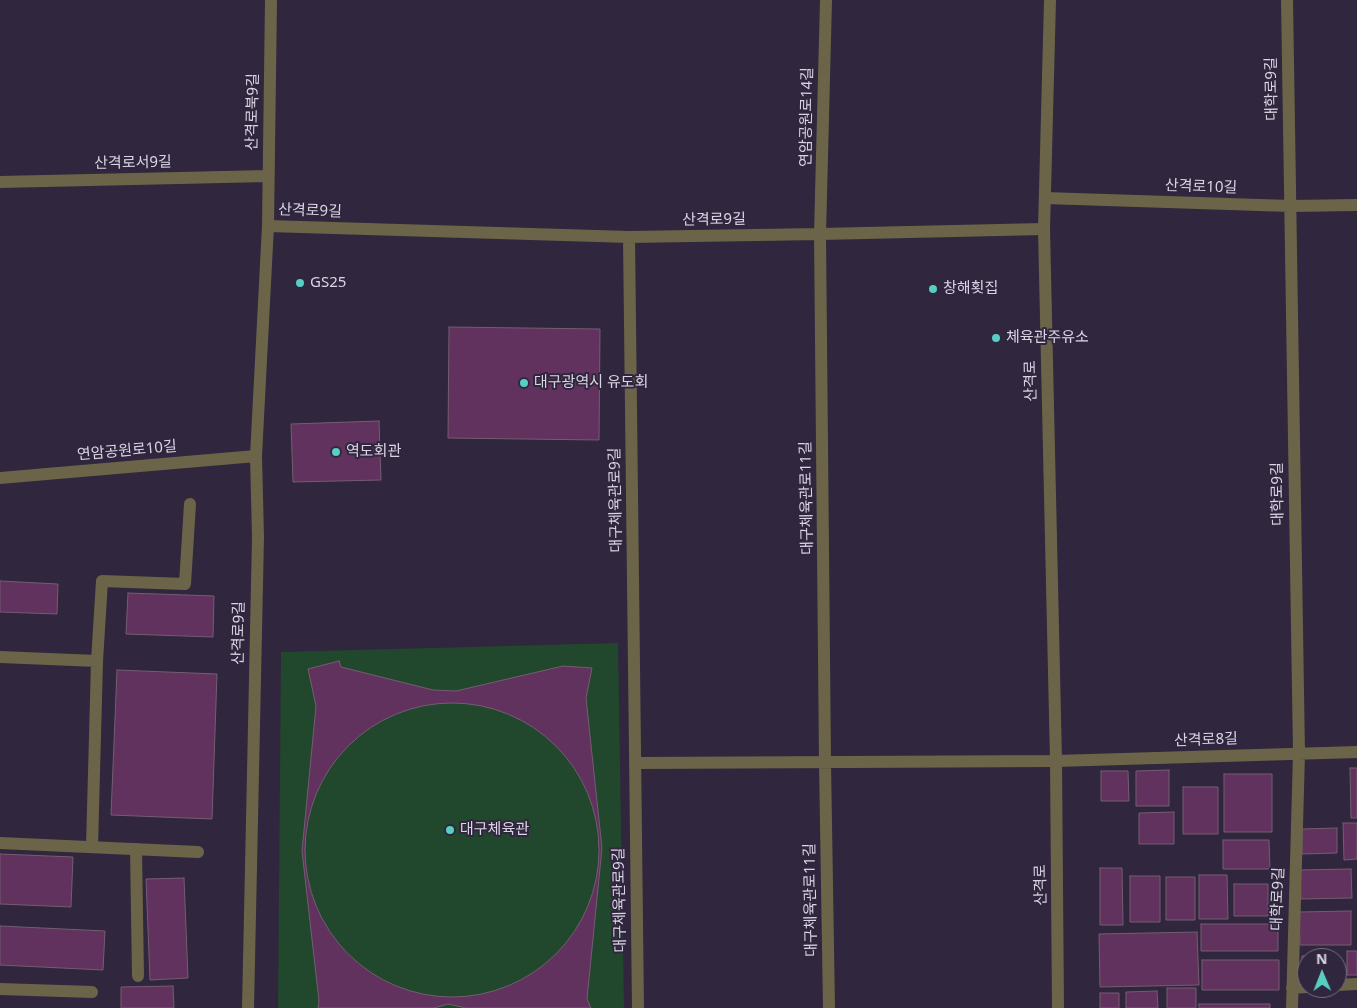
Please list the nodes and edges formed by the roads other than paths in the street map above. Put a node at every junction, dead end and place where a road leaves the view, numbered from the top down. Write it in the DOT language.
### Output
graph roads {
  1 [pos="271,0"];
  2 [pos="826,0"];
  3 [pos="1050,0"];
  4 [pos="1287,0"];
  5 [pos="268,176"];
  6 [pos="0,182"];
  7 [pos="1045,198"];
  8 [pos="1357,205"];
  9 [pos="1290,206"];
  10 [pos="268,226"];
  11 [pos="1044,229"];
  12 [pos="820,234"];
  13 [pos="629,237"];
  14 [pos="256,456"];
  15 [pos="0,478"];
  16 [pos="190,504"];
  17 [pos="0,657"];
  18 [pos="97,661"];
  19 [pos="1357,752"];
  20 [pos="1299,754"];
  21 [pos="1056,761"];
  22 [pos="826,762"];
  23 [pos="635,763"];
  24 [pos="0,843"];
  25 [pos="92,847"];
  26 [pos="136,849"];
  27 [pos="198,852"];
  28 [pos="138,976"];
  29 [pos="1292,988"];
  30 [pos="1297,988"];
  31 [pos="0,989"];
  32 [pos="92,992"];
  33 [pos="248,1008"];
  34 [pos="638,1008"];
  35 [pos="829,1008"];
  36 [pos="1058,1008"];
  37 [pos="1292,1008"];
  1 -- 5 [label="street, 산격로북9길"];
  2 -- 12 [label="street, 연암공원로14길"];
  3 -- 7 [label="street, 산격로"];
  4 -- 9 [label="street, 대학로9길"];
  5 -- 6 [label="street, 산격로서9길"];
  5 -- 10 [label="street, 산격로북9길"];
  7 -- 9 [label="street, 산격로10길"];
  7 -- 11 [label="street, 산격로"];
  8 -- 9 [label="street, 산격로10길"];
  9 -- 20 [label="street, 대학로9길"];
  10 -- 13 [label="street, 산격로9길"];
  10 -- 14 [label="street, 산격로9길"];
  11 -- 12 [label="street, 산격로9길"];
  11 -- 21 [label="street, 산격로"];
  12 -- 13 [label="street, 산격로9길"];
  12 -- 22 [label="street, 대구체육관로11길"];
  13 -- 23 [label="street, 대구체육관로9길"];
  14 -- 15 [label="street, 연암공원로10길"];
  14 -- 33 [label="street, 산격로9길"];
  16 -- 18 [label="street"];
  17 -- 18 [label="street"];
  18 -- 25 [label="street"];
  19 -- 20 [label="street, 산격로8길"];
  20 -- 21 [label="street, 산격로8길"];
  20 -- 29 [label="street, 대학로9길"];
  21 -- 22 [label="street"];
  21 -- 36 [label="street, 산격로"];
  22 -- 23 [label="street"];
  22 -- 35 [label="street, 대구체육관로11길"];
  23 -- 34 [label="street, 대구체육관로9길"];
  24 -- 25 [label="street"];
  25 -- 26 [label="street"];
  26 -- 27 [label="street"];
  26 -- 28 [label="street"];
  29 -- 30 [label="street"];
  29 -- 37 [label="street, 대학로9길"];
  31 -- 32 [label="street"];
}
